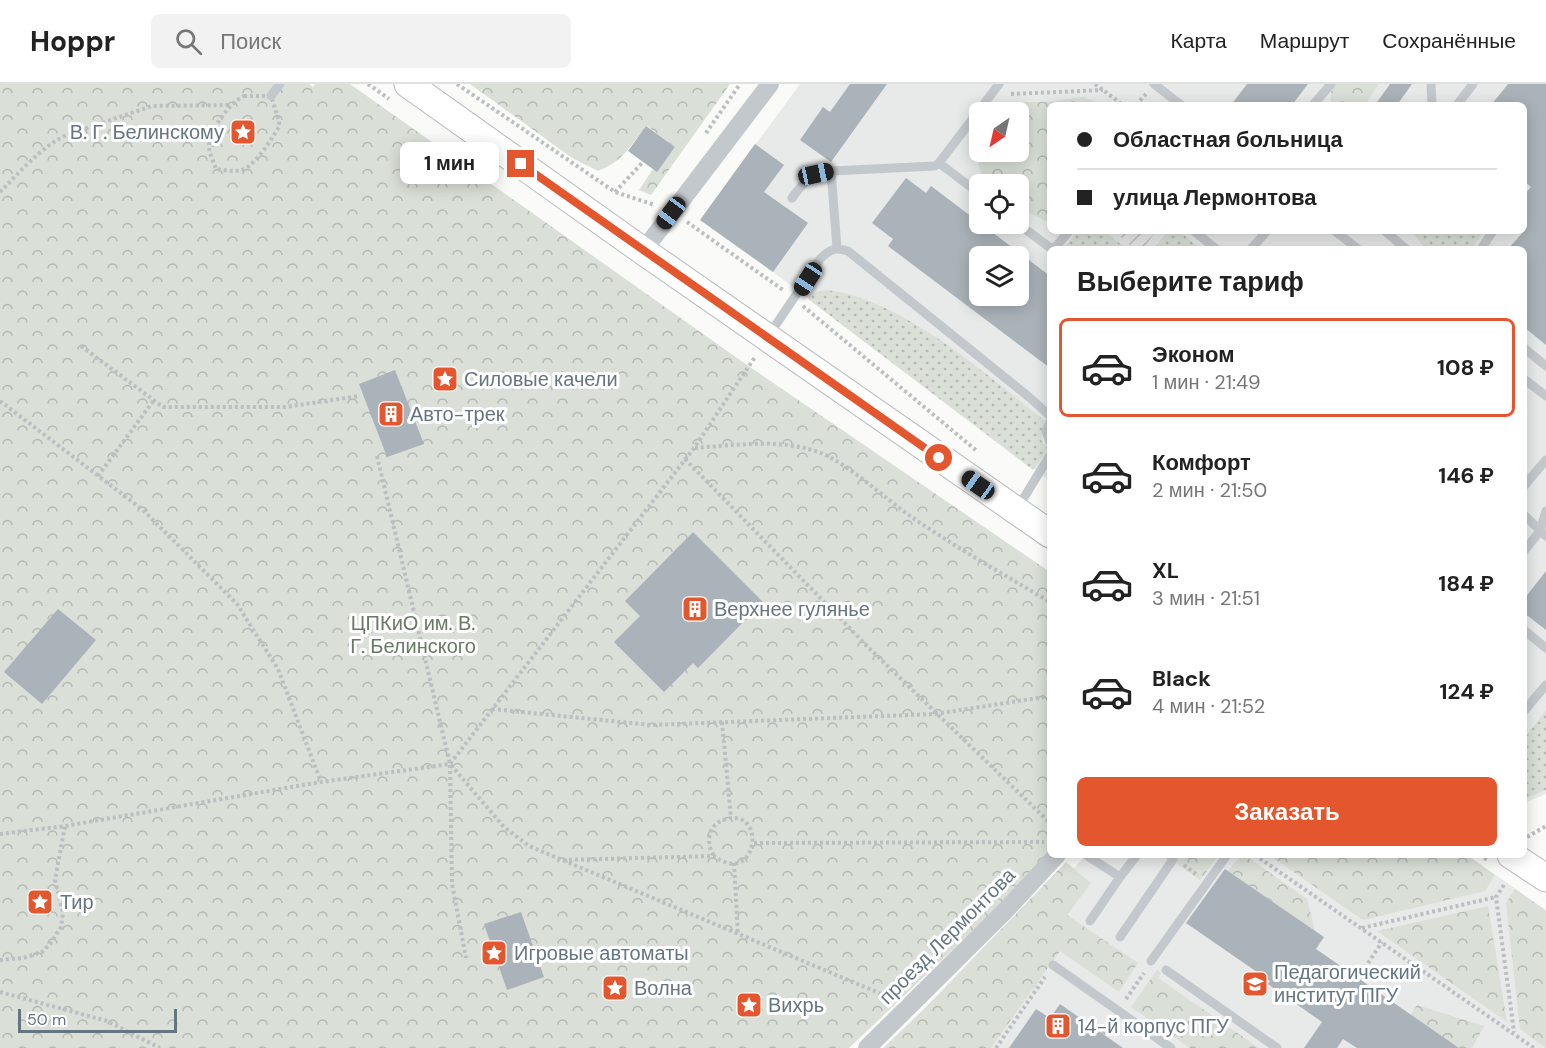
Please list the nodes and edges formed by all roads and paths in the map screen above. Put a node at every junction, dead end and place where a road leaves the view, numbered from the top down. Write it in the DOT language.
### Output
graph roads {
  1 [pos="280,84"];
  2 [pos="408,84"];
  3 [pos="457,84"];
  4 [pos="771,84"];
  5 [pos="999,84"];
  6 [pos="1095,84"];
  7 [pos="1154,84"];
  8 [pos="1331,84"];
  9 [pos="1431,84"];
  10 [pos="1473,84"];
  11 [pos="1103,90"];
  12 [pos="991,95"];
  13 [pos="272,96"];
  14 [pos="1119,102"];
  15 [pos="1177,102"];
  16 [pos="1316,102"];
  17 [pos="1432,102"];
  18 [pos="1459,102"];
  19 [pos="231,105"];
  20 [pos="643,162"];
  21 [pos="939,163"];
  22 [pos="831,171"];
  23 [pos="969,186"];
  24 [pos="0,192"];
  25 [pos="615,192"];
  26 [pos="792,198"];
  27 [pos="654,205"];
  28 [pos="687,223"];
  29 [pos="1029,232"];
  30 [pos="1066,234"];
  31 [pos="1198,234"];
  32 [pos="1264,234"];
  33 [pos="1339,234"];
  34 [pos="1388,234"];
  35 [pos="1049,246"];
  36 [pos="1056,246"];
  37 [pos="1212,246"];
  38 [pos="1254,246"];
  39 [pos="1354,246"];
  40 [pos="1402,246"];
  41 [pos="837,248"];
  42 [pos="643,250"];
  43 [pos="795,299"];
  44 [pos="81,346"];
  45 [pos="761,348"];
  46 [pos="1527,350"];
  47 [pos="1546,366"];
  48 [pos="1527,381"];
  49 [pos="359,396"];
  50 [pos="1546,396"];
  51 [pos="154,400"];
  52 [pos="0,402"];
  53 [pos="1047,413"];
  54 [pos="694,448"];
  55 [pos="377,456"];
  56 [pos="982,456"];
  57 [pos="686,459"];
  58 [pos="1047,460"];
  59 [pos="1546,460"];
  60 [pos="98,476"];
  61 [pos="1527,482"];
  62 [pos="1016,511"];
  63 [pos="1546,511"];
  64 [pos="1527,517"];
  65 [pos="1047,532"];
  66 [pos="1543,534"];
  67 [pos="1527,548"];
  68 [pos="1047,600"];
  69 [pos="1527,632"];
  70 [pos="1546,648"];
  71 [pos="1546,685"];
  72 [pos="1047,696"];
  73 [pos="1527,707"];
  74 [pos="492,709"];
  75 [pos="935,714"];
  76 [pos="722,722"];
  77 [pos="450,764"];
  78 [pos="321,782"];
  79 [pos="731,818"];
  80 [pos="1047,820"];
  81 [pos="65,826"];
  82 [pos="1546,826"];
  83 [pos="0,834"];
  84 [pos="1527,840"];
  85 [pos="1047,842"];
  86 [pos="754,843"];
  87 [pos="1527,855"];
  88 [pos="714,856"];
  89 [pos="1055,858"];
  90 [pos="1091,858"];
  91 [pos="1135,858"];
  92 [pos="1171,858"];
  93 [pos="1173,858"];
  94 [pos="1225,858"];
  95 [pos="1259,858"];
  96 [pos="561,860"];
  97 [pos="734,863"];
  98 [pos="1120,877"];
  99 [pos="1546,878"];
  100 [pos="1207,883"];
  101 [pos="1504,885"];
  102 [pos="1496,897"];
  103 [pos="1090,921"];
  104 [pos="1362,928"];
  105 [pos="738,935"];
  106 [pos="1120,937"];
  107 [pos="1382,942"];
  108 [pos="466,957"];
  109 [pos="0,960"];
  110 [pos="1151,961"];
  111 [pos="1053,965"];
  112 [pos="1166,970"];
  113 [pos="1358,978"];
  114 [pos="0,992"];
  115 [pos="910,1005"];
  116 [pos="1514,1032"];
  117 [pos="160,1048"];
  118 [pos="867,1048"];
  119 [pos="996,1048"];
  120 [pos="1171,1048"];
  121 [pos="1277,1048"];
  122 [pos="1534,1048"];
  1 -- 13 [label="lane"];
  2 -- 42 [label="main road"];
  3 -- 25 [label="path"];
  4 -- 42 [label="street"];
  5 -- 12 [label="lane"];
  6 -- 11 [label="path"];
  7 -- 15 [label="lane"];
  8 -- 16 [label="lane"];
  9 -- 17 [label="lane"];
  10 -- 18 [label="lane"];
  11 -- 12 [label="path"];
  11 -- 14 [label="path"];
  12 -- 21 [label="lane"];
  13 -- 19 [label="path"];
  13 -- 19 [label="path"];
  19 -- 24 [label="path"];
  20 -- 25 [label="path"];
  21 -- 22 [label="lane"];
  21 -- 23 [label="lane"];
  22 -- 26 [label="lane"];
  22 -- 41 [label="lane"];
  25 -- 27 [label="path"];
  28 -- 43 [label="path"];
  29 -- 35 [label="lane"];
  30 -- 36 [label="lane"];
  31 -- 37 [label="lane"];
  32 -- 38 [label="lane"];
  33 -- 39 [label="lane"];
  34 -- 40 [label="lane"];
  41 -- 43 [label="lane"];
  41 -- 53 [label="lane"];
  42 -- 45 [label="main road"];
  43 -- 45 [label="lane"];
  43 -- 56 [label="path"];
  44 -- 51 [label="path"];
  45 -- 54 [label="path"];
  45 -- 62 [label="main road"];
  46 -- 47 [label="lane"];
  48 -- 50 [label="lane"];
  49 -- 51 [label="path"];
  51 -- 60 [label="path"];
  52 -- 60 [label="path"];
  54 -- 57 [label="path"];
  54 -- 68 [label="path"];
  55 -- 77 [label="path"];
  57 -- 74 [label="path"];
  57 -- 75 [label="path"];
  58 -- 62 [label="lane"];
  59 -- 61 [label="lane"];
  60 -- 78 [label="path"];
  62 -- 65 [label="main road"];
  63 -- 66 [label="lane"];
  64 -- 66 [label="lane"];
  66 -- 67 [label="lane"];
  69 -- 70 [label="lane"];
  71 -- 73 [label="lane"];
  72 -- 75 [label="path"];
  74 -- 76 [label="path"];
  74 -- 77 [label="path"];
  75 -- 76 [label="path"];
  75 -- 80 [label="path"];
  76 -- 79 [label="path"];
  77 -- 78 [label="path"];
  77 -- 96 [label="path"];
  77 -- 108 [label="path"];
  78 -- 81 [label="path"];
  79 -- 86 [label="path"];
  79 -- 88 [label="path"];
  81 -- 83 [label="path"];
  81 -- 109 [label="path"];
  82 -- 84 [label="path"];
  85 -- 86 [label="path"];
  86 -- 97 [label="path"];
  87 -- 99 [label="main road"];
  88 -- 96 [label="path"];
  88 -- 97 [label="path"];
  89 -- 115 [label="street, проезд Лермонтова"];
  90 -- 98 [label="lane"];
  91 -- 98 [label="lane"];
  92 -- 106 [label="lane"];
  93 -- 100 [label="path"];
  94 -- 100 [label="lane"];
  95 -- 104 [label="path"];
  96 -- 105 [label="path"];
  97 -- 105 [label="path"];
  98 -- 103 [label="lane"];
  100 -- 110 [label="lane"];
  101 -- 102 [label="path"];
  102 -- 104 [label="path"];
  102 -- 116 [label="path"];
  104 -- 107 [label="path"];
  105 -- 115 [label="path"];
  107 -- 113 [label="path"];
  107 -- 116 [label="path"];
  111 -- 119 [label="path"];
  111 -- 120 [label="lane"];
  112 -- 121 [label="lane"];
  114 -- 117 [label="path"];
  115 -- 118 [label="street, проезд Лермонтова"];
  116 -- 122 [label="path"];
}
